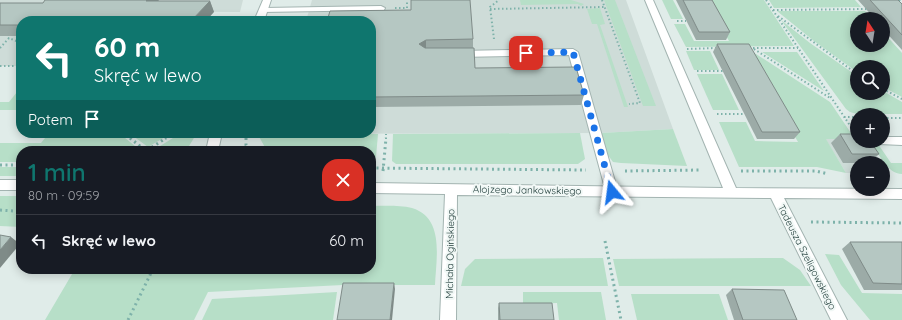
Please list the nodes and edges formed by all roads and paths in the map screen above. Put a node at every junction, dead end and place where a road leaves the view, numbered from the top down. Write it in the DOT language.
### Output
graph roads {
  1 [pos="267,0"];
  2 [pos="499,0"];
  3 [pos="602,0"];
  4 [pos="649,0"];
  5 [pos="766,0"];
  6 [pos="900,0"];
  7 [pos="902,3"];
  8 [pos="605,7"];
  9 [pos="381,8"];
  10 [pos="490,9"];
  11 [pos="872,9"];
  12 [pos="264,10"];
  13 [pos="773,10"];
  14 [pos="776,14"];
  15 [pos="262,16"];
  16 [pos="492,21"];
  17 [pos="16,41"];
  18 [pos="0,48"];
  19 [pos="721,48"];
  20 [pos="745,48"];
  21 [pos="753,48"];
  22 [pos="798,48"];
  23 [pos="681,49"];
  24 [pos="449,54"];
  25 [pos="0,66"];
  26 [pos="16,66"];
  27 [pos="850,69"];
  28 [pos="692,71"];
  29 [pos="723,71"];
  30 [pos="890,93"];
  31 [pos="832,99"];
  32 [pos="902,99"];
  33 [pos="629,104"];
  34 [pos="711,114"];
  35 [pos="744,114"];
  36 [pos="844,117"];
  37 [pos="850,117"];
  38 [pos="890,118"];
  39 [pos="902,118"];
  40 [pos="850,126"];
  41 [pos="130,138"];
  42 [pos="167,138"];
  43 [pos="890,141"];
  44 [pos="902,141"];
  45 [pos="140,146"];
  46 [pos="154,146"];
  47 [pos="0,165"];
  48 [pos="16,165"];
  49 [pos="376,168"];
  50 [pos="606,170"];
  51 [pos="721,170"];
  52 [pos="830,175"];
  53 [pos="0,185"];
  54 [pos="16,185"];
  55 [pos="376,188"];
  56 [pos="451,188"];
  57 [pos="612,192"];
  58 [pos="732,193"];
  59 [pos="775,193"];
  60 [pos="902,194"];
  61 [pos="0,210"];
  62 [pos="14,211"];
  63 [pos="605,240"];
  64 [pos="150,274"];
  65 [pos="128,320"];
  66 [pos="448,320"];
  67 [pos="622,320"];
  68 [pos="839,320"];
  1 -- 12 [label="street"];
  2 -- 10 [label="path"];
  3 -- 8 [label="path"];
  4 -- 51 [label="street"];
  5 -- 13 [label="path"];
  6 -- 7 [label="path"];
  8 -- 10 [label="path"];
  8 -- 33 [label="path"];
  9 -- 12 [label="lane"];
  10 -- 16 [label="path"];
  11 -- 13 [label="path"];
  12 -- 15 [label="street"];
  13 -- 14 [label="path"];
  14 -- 22 [label="path"];
  14 -- 27 [label="path"];
  17 -- 18 [label="path"];
  19 -- 23 [label="path"];
  20 -- 21 [label="path"];
  21 -- 22 [label="path"];
  21 -- 31 [label="path"];
  22 -- 31 [label="path"];
  24 -- 50 [label="lane"];
  25 -- 26 [label="path"];
  28 -- 29 [label="path"];
  30 -- 32 [label="path"];
  31 -- 36 [label="path"];
  34 -- 35 [label="path"];
  36 -- 37 [label="path"];
  36 -- 40 [label="path"];
  38 -- 39 [label="path"];
  41 -- 45 [label="path"];
  42 -- 46 [label="path"];
  43 -- 44 [label="lane"];
  47 -- 48 [label="path"];
  49 -- 50 [label="path"];
  50 -- 51 [label="path"];
  50 -- 57 [label="lane"];
  51 -- 52 [label="path"];
  51 -- 58 [label="street"];
  53 -- 54 [label="street"];
  55 -- 56 [label="street, Alojzego Jankowskiego"];
  56 -- 57 [label="street, Alojzego Jankowskiego"];
  56 -- 66 [label="street, Michała Ogińskiego"];
  57 -- 58 [label="street, Alojzego Jankowskiego"];
  58 -- 59 [label="street, Alojzego Jankowskiego"];
  59 -- 60 [label="street, Alojzego Jankowskiego"];
  59 -- 68 [label="street, Tadeusza Szeligowskiego"];
  61 -- 62 [label="path"];
  63 -- 67 [label="path"];
  64 -- 65 [label="path"];
}
